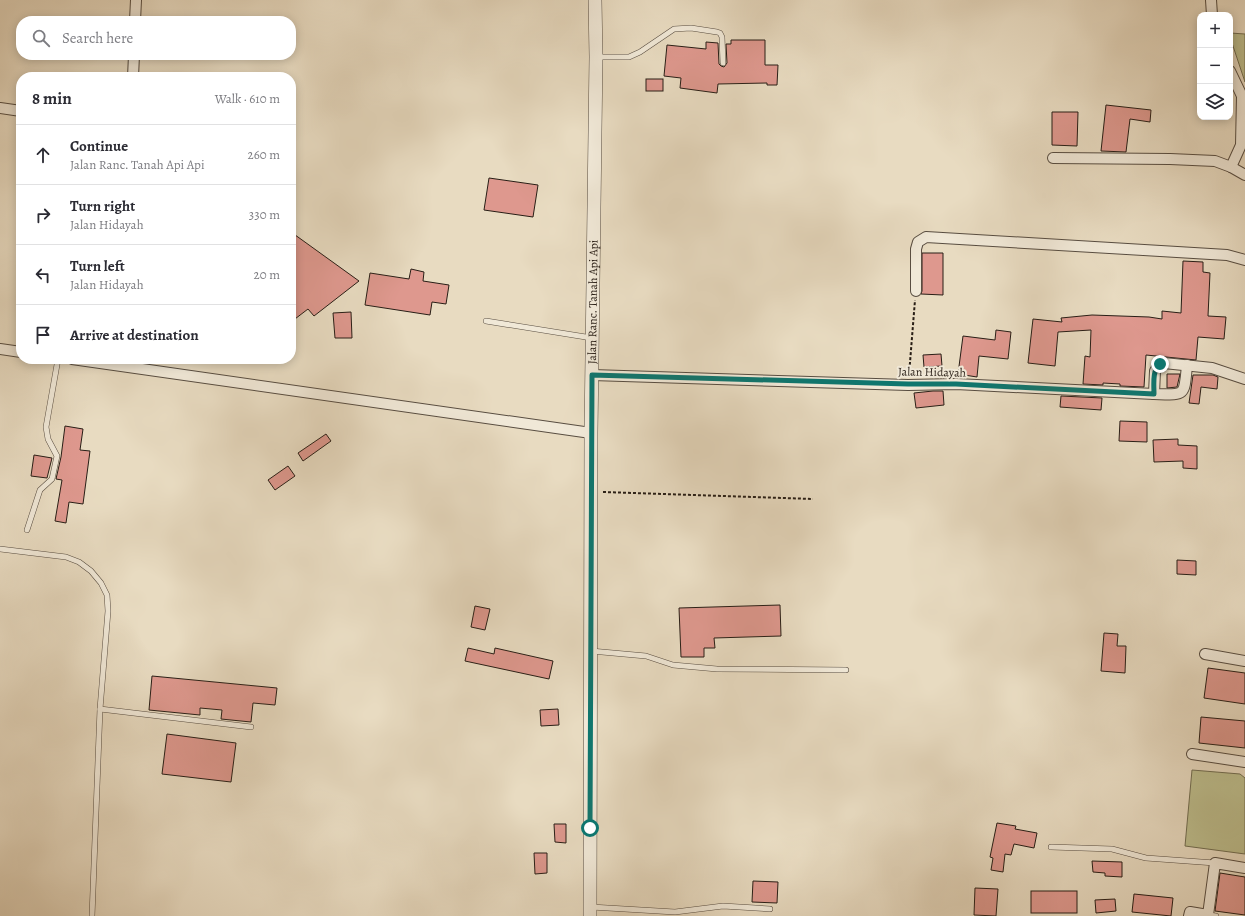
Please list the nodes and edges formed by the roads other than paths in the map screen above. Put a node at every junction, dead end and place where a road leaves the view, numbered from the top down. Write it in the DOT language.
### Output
graph roads {
  1 [pos="136,0"];
  2 [pos="595,0"];
  3 [pos="1211,0"];
  4 [pos="1212,12"];
  5 [pos="135,16"];
  6 [pos="596,57"];
  7 [pos="134,60"];
  8 [pos="723,63"];
  9 [pos="133,72"];
  10 [pos="1233,77"];
  11 [pos="0,108"];
  12 [pos="16,110"];
  13 [pos="1053,158"];
  14 [pos="1231,166"];
  15 [pos="1245,174"];
  16 [pos="1245,260"];
  17 [pos="916,291"];
  18 [pos="486,321"];
  19 [pos="592,338"];
  20 [pos="0,349"];
  21 [pos="16,351"];
  22 [pos="57,364"];
  23 [pos="107,364"];
  24 [pos="1187,365"];
  25 [pos="592,375"];
  26 [pos="1245,379"];
  27 [pos="1154,394"];
  28 [pos="591,434"];
  29 [pos="27,530"];
  30 [pos="0,549"];
  31 [pos="590,651"];
  32 [pos="1205,654"];
  33 [pos="1245,662"];
  34 [pos="846,670"];
  35 [pos="100,709"];
  36 [pos="251,727"];
  37 [pos="1192,754"];
  38 [pos="1245,762"];
  39 [pos="1051,847"];
  40 [pos="1215,863"];
  41 [pos="1245,868"];
  42 [pos="770,909"];
  43 [pos="590,911"];
  44 [pos="1212,915"];
  45 [pos="92,916"];
  46 [pos="1189,916"];
  1 -- 5 [label="street"];
  2 -- 6 [label="street, Jalan Ranc. Tanah Api Api"];
  3 -- 4 [label="street"];
  6 -- 8 [label="lane"];
  6 -- 19 [label="street, Jalan Ranc. Tanah Api Api"];
  7 -- 9 [label="street"];
  10 -- 14 [label="street"];
  11 -- 12 [label="street"];
  13 -- 14 [label="street"];
  14 -- 15 [label="street"];
  16 -- 17 [label="street"];
  18 -- 19 [label="lane"];
  19 -- 25 [label="street, Jalan Ranc. Tanah Api Api"];
  20 -- 21 [label="street"];
  22 -- 29 [label="lane"];
  23 -- 28 [label="street"];
  24 -- 26 [label="street"];
  24 -- 27 [label="street, Jalan Hidayah"];
  24 -- 27 [label="street"];
  25 -- 27 [label="street, Jalan Hidayah"];
  25 -- 28 [label="street, Jalan Ranc. Tanah Api Api"];
  28 -- 31 [label="street, Jalan Ranc. Tanah Api Api"];
  30 -- 35 [label="lane"];
  31 -- 34 [label="lane"];
  31 -- 43 [label="street, Jalan Ranc. Tanah Api Api"];
  32 -- 33 [label="street"];
  35 -- 36 [label="lane"];
  35 -- 45 [label="lane"];
  37 -- 38 [label="street"];
  39 -- 40 [label="lane"];
  40 -- 41 [label="street"];
  40 -- 44 [label="street"];
  42 -- 43 [label="lane"];
  44 -- 46 [label="street"];
}
